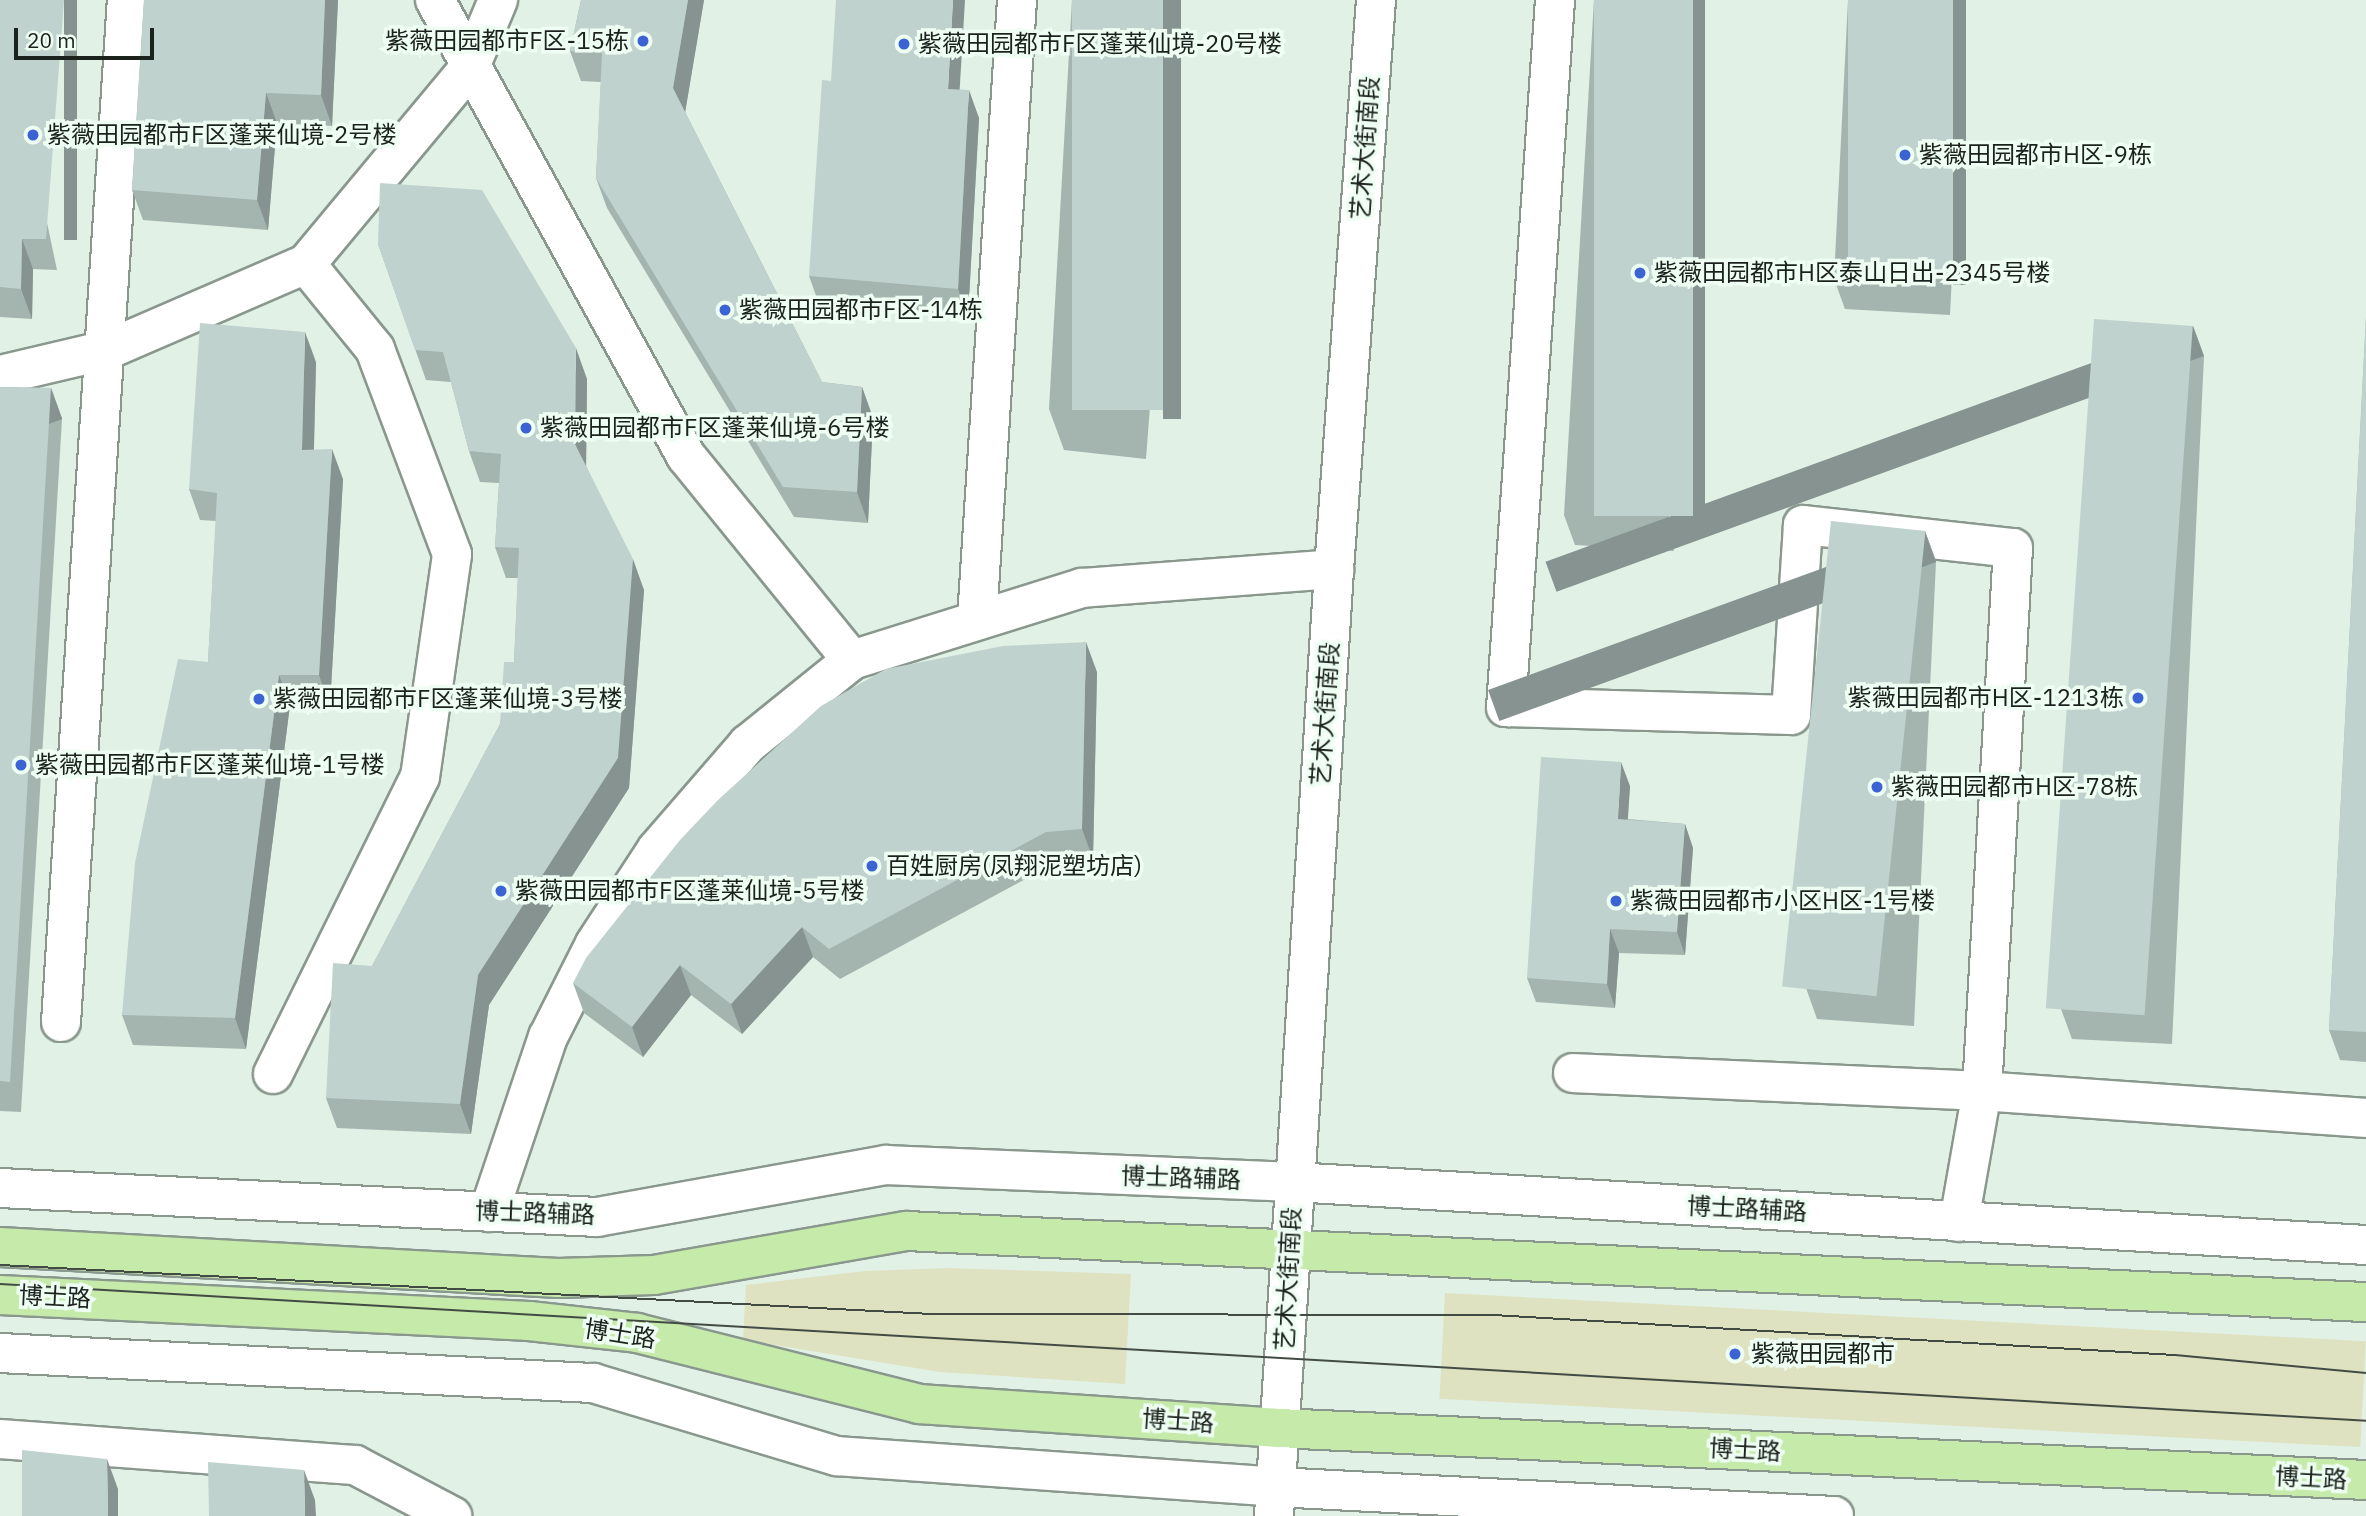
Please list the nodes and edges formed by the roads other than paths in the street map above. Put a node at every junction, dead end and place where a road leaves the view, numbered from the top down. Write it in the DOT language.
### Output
graph roads {
  1 [pos="127,0"];
  2 [pos="435,0"];
  3 [pos="498,0"];
  4 [pos="1017,0"];
  5 [pos="1376,0"];
  6 [pos="1555,0"];
  7 [pos="470,67"];
  8 [pos="306,264"];
  9 [pos="107,350"];
  10 [pos="0,375"];
  11 [pos="1334,569"];
  12 [pos="977,619"];
  13 [pos="852,660"];
  14 [pos="61,1022"];
  15 [pos="1573,1073"];
  16 [pos="274,1074"];
  17 [pos="1982,1091"];
  18 [pos="2366,1118"];
  19 [pos="1293,1182"];
  20 [pos="0,1188"];
  21 [pos="489,1212"];
  22 [pos="1959,1222"];
  23 [pos="2366,1245"];
  24 [pos="0,1247"];
  25 [pos="1289,1248"];
  26 [pos="0,1295"];
  27 [pos="2366,1302"];
  28 [pos="0,1353"];
  29 [pos="1279,1428"];
  30 [pos="0,1439"];
  31 [pos="2366,1480"];
  32 [pos="1274,1501"];
  33 [pos="452,1516"];
  34 [pos="1834,1516"];
  1 -- 9 [label="street"];
  2 -- 7 [label="street"];
  3 -- 7 [label="street"];
  4 -- 12 [label="street"];
  5 -- 11 [label="street, 艺术大街南段"];
  6 -- 17 [label="street"];
  7 -- 8 [label="street"];
  7 -- 13 [label="street"];
  8 -- 9 [label="street"];
  8 -- 16 [label="street"];
  9 -- 10 [label="street"];
  9 -- 14 [label="street"];
  11 -- 12 [label="street"];
  11 -- 19 [label="street, 艺术大街南段"];
  12 -- 13 [label="street"];
  13 -- 21 [label="street"];
  15 -- 17 [label="street"];
  17 -- 18 [label="street"];
  17 -- 22 [label="street"];
  19 -- 21 [label="street, 博士路辅路"];
  19 -- 22 [label="street, 博士路辅路"];
  19 -- 25 [label="street, 艺术大街南段"];
  20 -- 21 [label="street, 博士路辅路"];
  22 -- 23 [label="street, 博士路辅路"];
  24 -- 25 [label="main road, 博士路"];
  25 -- 27 [label="main road, 博士路"];
  25 -- 29 [label="street, 艺术大街南段"];
  26 -- 29 [label="main road, 博士路"];
  28 -- 32 [label="street"];
  29 -- 31 [label="main road, 博士路"];
  29 -- 32 [label="street, 艺术大街南段"];
  30 -- 33 [label="street"];
  32 -- 34 [label="street"];
}
